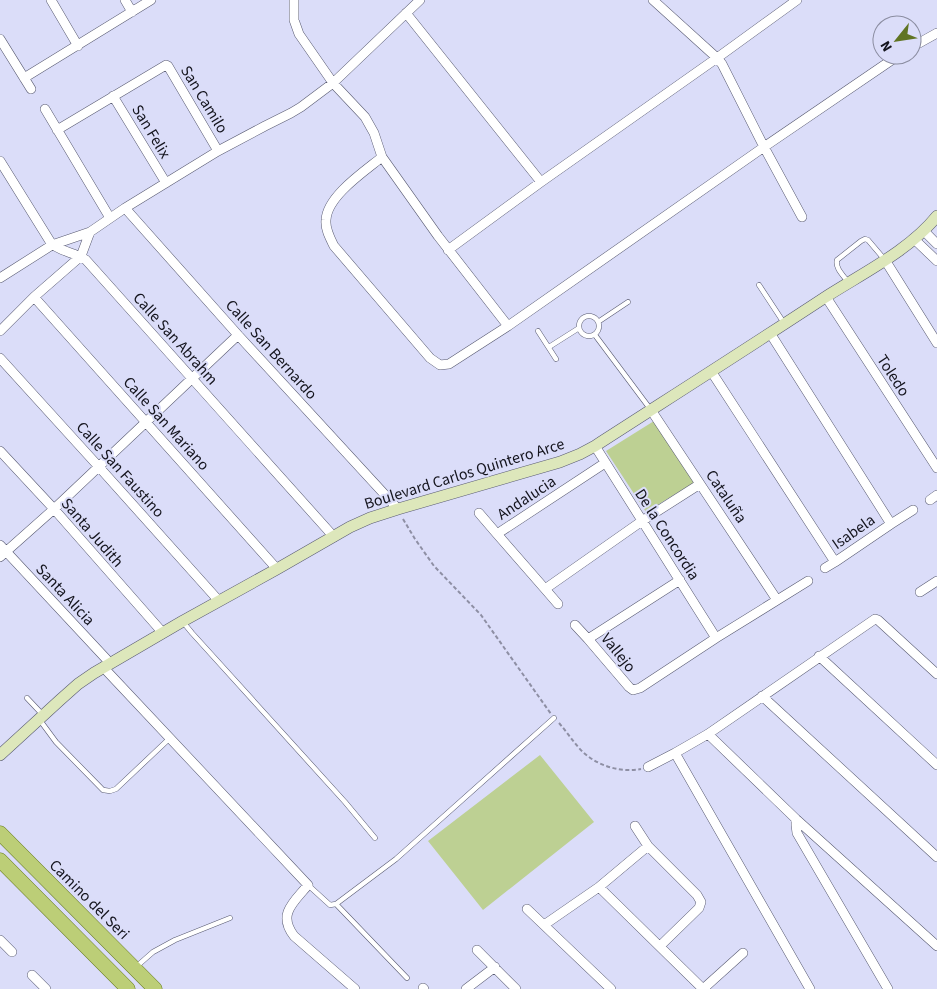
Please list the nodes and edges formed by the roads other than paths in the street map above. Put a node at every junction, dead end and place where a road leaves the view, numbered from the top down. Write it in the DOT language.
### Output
graph roads {
  1 [pos="51,0"];
  2 [pos="125,0"];
  3 [pos="151,0"];
  4 [pos="294,0"];
  5 [pos="420,0"];
  6 [pos="653,0"];
  7 [pos="797,0"];
  8 [pos="132,12"];
  9 [pos="406,13"];
  10 [pos="937,33"];
  11 [pos="0,39"];
  12 [pos="922,41"];
  13 [pos="78,46"];
  14 [pos="718,58"];
  15 [pos="884,65"];
  16 [pos="24,78"];
  17 [pos="334,83"];
  18 [pos="31,89"];
  19 [pos="113,96"];
  20 [pos="45,109"];
  21 [pos="57,130"];
  22 [pos="764,148"];
  23 [pos="218,151"];
  24 [pos="382,157"];
  25 [pos="0,161"];
  26 [pos="166,182"];
  27 [pos="541,182"];
  28 [pos="125,208"];
  29 [pos="937,216"];
  30 [pos="802,217"];
  31 [pos="110,218"];
  32 [pos="924,231"];
  33 [pos="90,232"];
  34 [pos="914,239"];
  35 [pos="937,244"];
  36 [pos="52,245"];
  37 [pos="448,250"];
  38 [pos="81,256"];
  39 [pos="885,260"];
  40 [pos="937,261"];
  41 [pos="0,278"];
  42 [pos="848,283"];
  43 [pos="759,285"];
  44 [pos="826,297"];
  45 [pos="34,298"];
  46 [pos="628,302"];
  47 [pos="598,322"];
  48 [pos="784,324"];
  49 [pos="508,326"];
  50 [pos="579,328"];
  51 [pos="0,331"];
  52 [pos="538,331"];
  53 [pos="770,333"];
  54 [pos="238,335"];
  55 [pos="596,335"];
  56 [pos="937,343"];
  57 [pos="549,347"];
  58 [pos="0,358"];
  59 [pos="556,358"];
  60 [pos="711,371"];
  61 [pos="192,379"];
  62 [pos="651,410"];
  63 [pos="146,422"];
  64 [pos="595,446"];
  65 [pos="0,451"];
  66 [pos="605,463"];
  67 [pos="99,466"];
  68 [pos="937,468"];
  69 [pos="700,484"];
  70 [pos="54,509"];
  71 [pos="398,509"];
  72 [pos="913,510"];
  73 [pos="479,513"];
  74 [pos="642,521"];
  75 [pos="891,524"];
  76 [pos="497,534"];
  77 [pos="334,537"];
  78 [pos="2,551"];
  79 [pos="835,562"];
  80 [pos="825,568"];
  81 [pos="277,569"];
  82 [pos="680,580"];
  83 [pos="937,580"];
  84 [pos="808,581"];
  85 [pos="545,589"];
  86 [pos="920,592"];
  87 [pos="777,600"];
  88 [pos="219,601"];
  89 [pos="558,604"];
  90 [pos="183,621"];
  91 [pos="575,625"];
  92 [pos="163,633"];
  93 [pos="716,638"];
  94 [pos="588,639"];
  95 [pos="819,656"];
  96 [pos="107,665"];
  97 [pos="937,674"];
  98 [pos="762,696"];
  99 [pos="27,698"];
  100 [pos="41,717"];
  101 [pos="554,718"];
  102 [pos="708,734"];
  103 [pos="170,738"];
  104 [pos="675,753"];
  105 [pos="0,755"];
  106 [pos="937,765"];
  107 [pos="648,768"];
  108 [pos="796,819"];
  109 [pos="635,826"];
  110 [pos="0,833"];
  111 [pos="375,838"];
  112 [pos="648,846"];
  113 [pos="937,857"];
  114 [pos="0,860"];
  115 [pos="308,884"];
  116 [pos="599,887"];
  117 [pos="336,904"];
  118 [pos="527,909"];
  119 [pos="230,918"];
  120 [pos="544,925"];
  121 [pos="0,940"];
  122 [pos="660,946"];
  123 [pos="937,946"];
  124 [pos="477,950"];
  125 [pos="12,952"];
  126 [pos="743,953"];
  127 [pos="134,968"];
  128 [pos="495,968"];
  129 [pos="32,976"];
  130 [pos="406,978"];
  131 [pos="46,989"];
  132 [pos="128,989"];
  133 [pos="155,989"];
  134 [pos="355,989"];
  135 [pos="466,989"];
  136 [pos="516,989"];
  137 [pos="611,989"];
  138 [pos="703,989"];
  139 [pos="810,989"];
  140 [pos="888,989"];
  1 -- 13 [label="street"];
  2 -- 8 [label="street"];
  3 -- 8 [label="street"];
  4 -- 17 [label="street"];
  5 -- 9 [label="street"];
  6 -- 14 [label="street"];
  7 -- 14 [label="street"];
  8 -- 13 [label="street"];
  9 -- 17 [label="street"];
  9 -- 27 [label="street"];
  10 -- 12 [label="street"];
  11 -- 16 [label="street"];
  13 -- 16 [label="street"];
  14 -- 22 [label="street"];
  14 -- 27 [label="street"];
  15 -- 22 [label="street"];
  16 -- 18 [label="street"];
  17 -- 23 [label="street"];
  17 -- 24 [label="street"];
  19 -- 21 [label="street"];
  19 -- 23 [label="street, San Camilo"];
  19 -- 26 [label="street, San Felix"];
  20 -- 21 [label="street"];
  21 -- 31 [label="street"];
  22 -- 30 [label="street"];
  22 -- 49 [label="street"];
  23 -- 26 [label="street"];
  24 -- 37 [label="street"];
  24 -- 49 [label="street"];
  25 -- 36 [label="street"];
  26 -- 28 [label="street"];
  27 -- 37 [label="street"];
  28 -- 31 [label="street"];
  28 -- 54 [label="street, Calle San Bernardo"];
  29 -- 32 [label="street, Boulevard Carlos Quintero Arce"];
  31 -- 33 [label="street"];
  32 -- 34 [label="street, Boulevard Carlos Quintero Arce"];
  32 -- 35 [label="street"];
  33 -- 36 [label="street"];
  33 -- 38 [label="street"];
  34 -- 39 [label="street, Boulevard Carlos Quintero Arce"];
  34 -- 40 [label="street"];
  36 -- 38 [label="street, Calle San Abrahm"];
  36 -- 41 [label="street"];
  37 -- 49 [label="street"];
  38 -- 45 [label="street"];
  38 -- 61 [label="street, Calle San Abrahm"];
  39 -- 42 [label="street, Boulevard Carlos Quintero Arce"];
  39 -- 42 [label="lane"];
  39 -- 56 [label="street"];
  42 -- 44 [label="street, Boulevard Carlos Quintero Arce"];
  43 -- 48 [label="lane"];
  44 -- 48 [label="street, Boulevard Carlos Quintero Arce"];
  44 -- 68 [label="street, Toledo"];
  45 -- 51 [label="street"];
  45 -- 63 [label="street, Calle San Mariano"];
  46 -- 47 [label="lane"];
  47 -- 50 [label="lane"];
  47 -- 55 [label="lane"];
  48 -- 53 [label="street, Boulevard Carlos Quintero Arce"];
  50 -- 55 [label="lane"];
  50 -- 57 [label="lane"];
  52 -- 57 [label="lane"];
  53 -- 60 [label="street, Boulevard Carlos Quintero Arce"];
  53 -- 75 [label="street, Isabela"];
  54 -- 61 [label="street"];
  54 -- 71 [label="street, Calle San Bernardo"];
  55 -- 62 [label="lane"];
  57 -- 59 [label="lane"];
  58 -- 67 [label="street, Calle San Faustino"];
  60 -- 62 [label="street, Boulevard Carlos Quintero Arce"];
  60 -- 79 [label="street, Isabela"];
  61 -- 63 [label="street"];
  61 -- 77 [label="street, Calle San Abrahm"];
  62 -- 64 [label="street, Boulevard Carlos Quintero Arce"];
  62 -- 69 [label="street, Cataluña"];
  63 -- 67 [label="street"];
  63 -- 81 [label="street, Calle San Mariano"];
  64 -- 66 [label="street, De la Concordia"];
  64 -- 71 [label="street, Boulevard Carlos Quintero Arce"];
  65 -- 70 [label="street, Santa Judith"];
  66 -- 74 [label="street, De la Concordia"];
  66 -- 76 [label="street, Andalucia"];
  67 -- 70 [label="street"];
  67 -- 88 [label="street, Calle San Faustino"];
  69 -- 74 [label="street"];
  69 -- 87 [label="street, Cataluña"];
  70 -- 78 [label="street"];
  70 -- 92 [label="street, Santa Judith"];
  71 -- 77 [label="street, Boulevard Carlos Quintero Arce"];
  72 -- 75 [label="street"];
  73 -- 76 [label="street"];
  74 -- 82 [label="street, De la Concordia"];
  74 -- 85 [label="street"];
  75 -- 79 [label="street, Isabela"];
  76 -- 85 [label="street, Andalucia"];
  77 -- 81 [label="street, Boulevard Carlos Quintero Arce"];
  78 -- 96 [label="street, Santa Alicia"];
  79 -- 80 [label="street"];
  81 -- 88 [label="street, Boulevard Carlos Quintero Arce"];
  82 -- 93 [label="street, De la Concordia"];
  82 -- 94 [label="street, Vallejo"];
  83 -- 86 [label="street"];
  84 -- 87 [label="street"];
  85 -- 89 [label="street, Andalucia"];
  87 -- 93 [label="street"];
  88 -- 90 [label="street, Boulevard Carlos Quintero Arce"];
  90 -- 92 [label="street, Boulevard Carlos Quintero Arce"];
  90 -- 111 [label="lane"];
  91 -- 94 [label="street"];
  92 -- 96 [label="street, Boulevard Carlos Quintero Arce"];
  93 -- 94 [label="street, Vallejo"];
  95 -- 97 [label="street"];
  95 -- 98 [label="street"];
  95 -- 106 [label="street"];
  96 -- 100 [label="street, Boulevard Carlos Quintero Arce"];
  96 -- 103 [label="street, Santa Alicia"];
  98 -- 102 [label="street"];
  98 -- 113 [label="street"];
  99 -- 100 [label="lane"];
  100 -- 103 [label="lane"];
  100 -- 105 [label="street, Boulevard Carlos Quintero Arce"];
  101 -- 117 [label="lane"];
  102 -- 104 [label="street"];
  102 -- 108 [label="street"];
  103 -- 115 [label="street, Santa Alicia"];
  104 -- 107 [label="street"];
  104 -- 139 [label="street"];
  108 -- 123 [label="street"];
  108 -- 140 [label="street"];
  109 -- 112 [label="street"];
  110 -- 127 [label="main road, Camino del Seri"];
  112 -- 116 [label="street"];
  112 -- 122 [label="street"];
  114 -- 132 [label="main road"];
  115 -- 117 [label="lane"];
  115 -- 134 [label="street"];
  116 -- 120 [label="street"];
  116 -- 122 [label="street"];
  117 -- 130 [label="lane"];
  118 -- 120 [label="street"];
  119 -- 127 [label="lane"];
  120 -- 137 [label="street"];
  121 -- 125 [label="street"];
  122 -- 138 [label="street"];
  124 -- 128 [label="street"];
  126 -- 138 [label="street"];
  127 -- 133 [label="main road, Camino del Seri"];
  128 -- 135 [label="street"];
  128 -- 136 [label="street"];
  129 -- 131 [label="street"];
}
